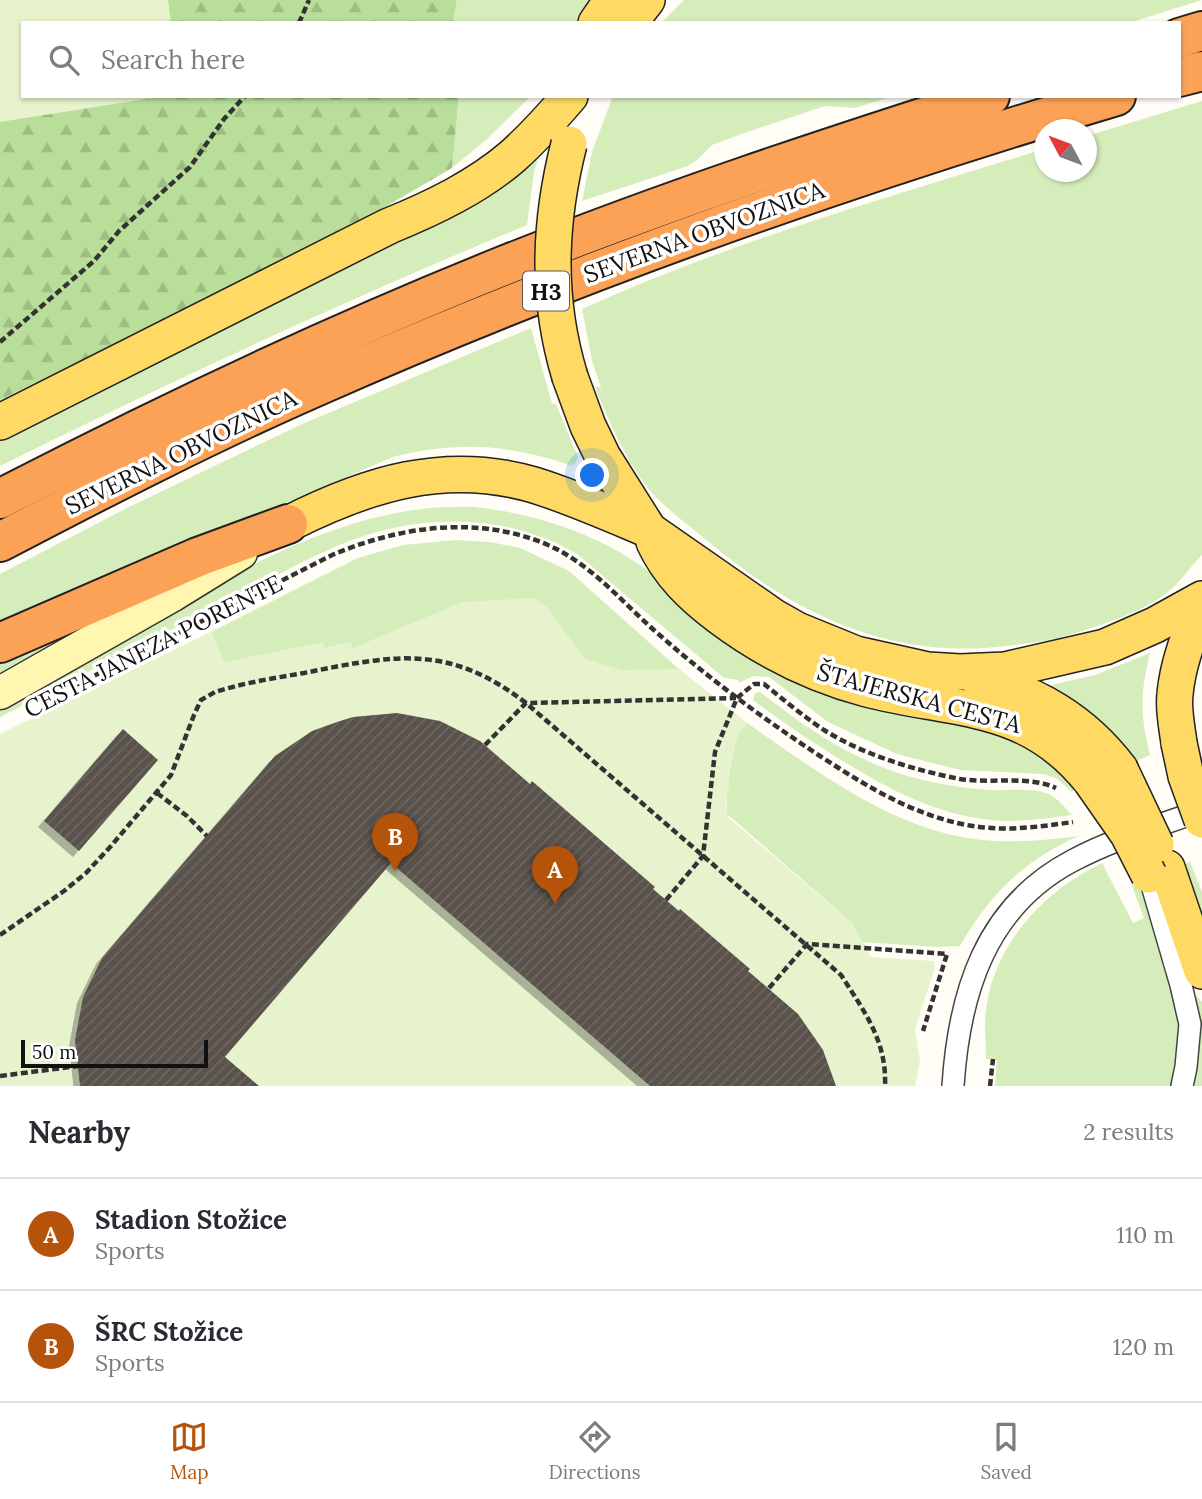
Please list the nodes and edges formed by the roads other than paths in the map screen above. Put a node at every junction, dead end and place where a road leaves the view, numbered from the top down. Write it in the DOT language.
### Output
graph roads {
  1 [pos="612,0"];
  2 [pos="646,0"];
  3 [pos="597,21"];
  4 [pos="630,21"];
  5 [pos="1202,31"];
  6 [pos="1181,37"];
  7 [pos="1202,71"];
  8 [pos="1181,76"];
  9 [pos="542,98"];
  10 [pos="568,98"];
  11 [pos="583,98"];
  12 [pos="984,98"];
  13 [pos="1109,98"];
  14 [pos="389,226"];
  15 [pos="0,422"];
  16 [pos="0,499"];
  17 [pos="288,524"];
  18 [pos="649,530"];
  19 [pos="0,542"];
  20 [pos="1202,599"];
  21 [pos="1202,604"];
  22 [pos="0,643"];
  23 [pos="960,672"];
  24 [pos="0,693"];
  25 [pos="1092,782"];
  26 [pos="1202,810"];
  27 [pos="1202,820"];
  28 [pos="1158,872"];
  29 [pos="1202,970"];
  30 [pos="953,1086"];
  31 [pos="1182,1086"];
  1 -- 3 [label="main road"];
  2 -- 4 [label="main road"];
  5 -- 6 [label="highway"];
  7 -- 8 [label="highway"];
  9 -- 14 [label="main road"];
  10 -- 14 [label="main road"];
  11 -- 18 [label="main road, ŠTAJERSKA CESTA, bridge"];
  12 -- 16 [label="highway, SEVERNA OBVOZNICA / H3"];
  13 -- 19 [label="highway, SEVERNA OBVOZNICA / H3"];
  14 -- 15 [label="main road"];
  17 -- 18 [label="main road"];
  17 -- 22 [label="highway"];
  17 -- 24 [label="main road, CESTA JANEZA PORENTE"];
  18 -- 23 [label="main road"];
  18 -- 25 [label="main road, ŠTAJERSKA CESTA"];
  20 -- 23 [label="main road"];
  21 -- 27 [label="main road, bridge"];
  23 -- 25 [label="main road, ŠTAJERSKA CESTA"];
  25 -- 28 [label="main road, ŠTAJERSKA CESTA, bridge"];
  26 -- 30 [label="street"];
  28 -- 29 [label="main road, ŠTAJERSKA CESTA"];
  28 -- 31 [label="street"];
}
